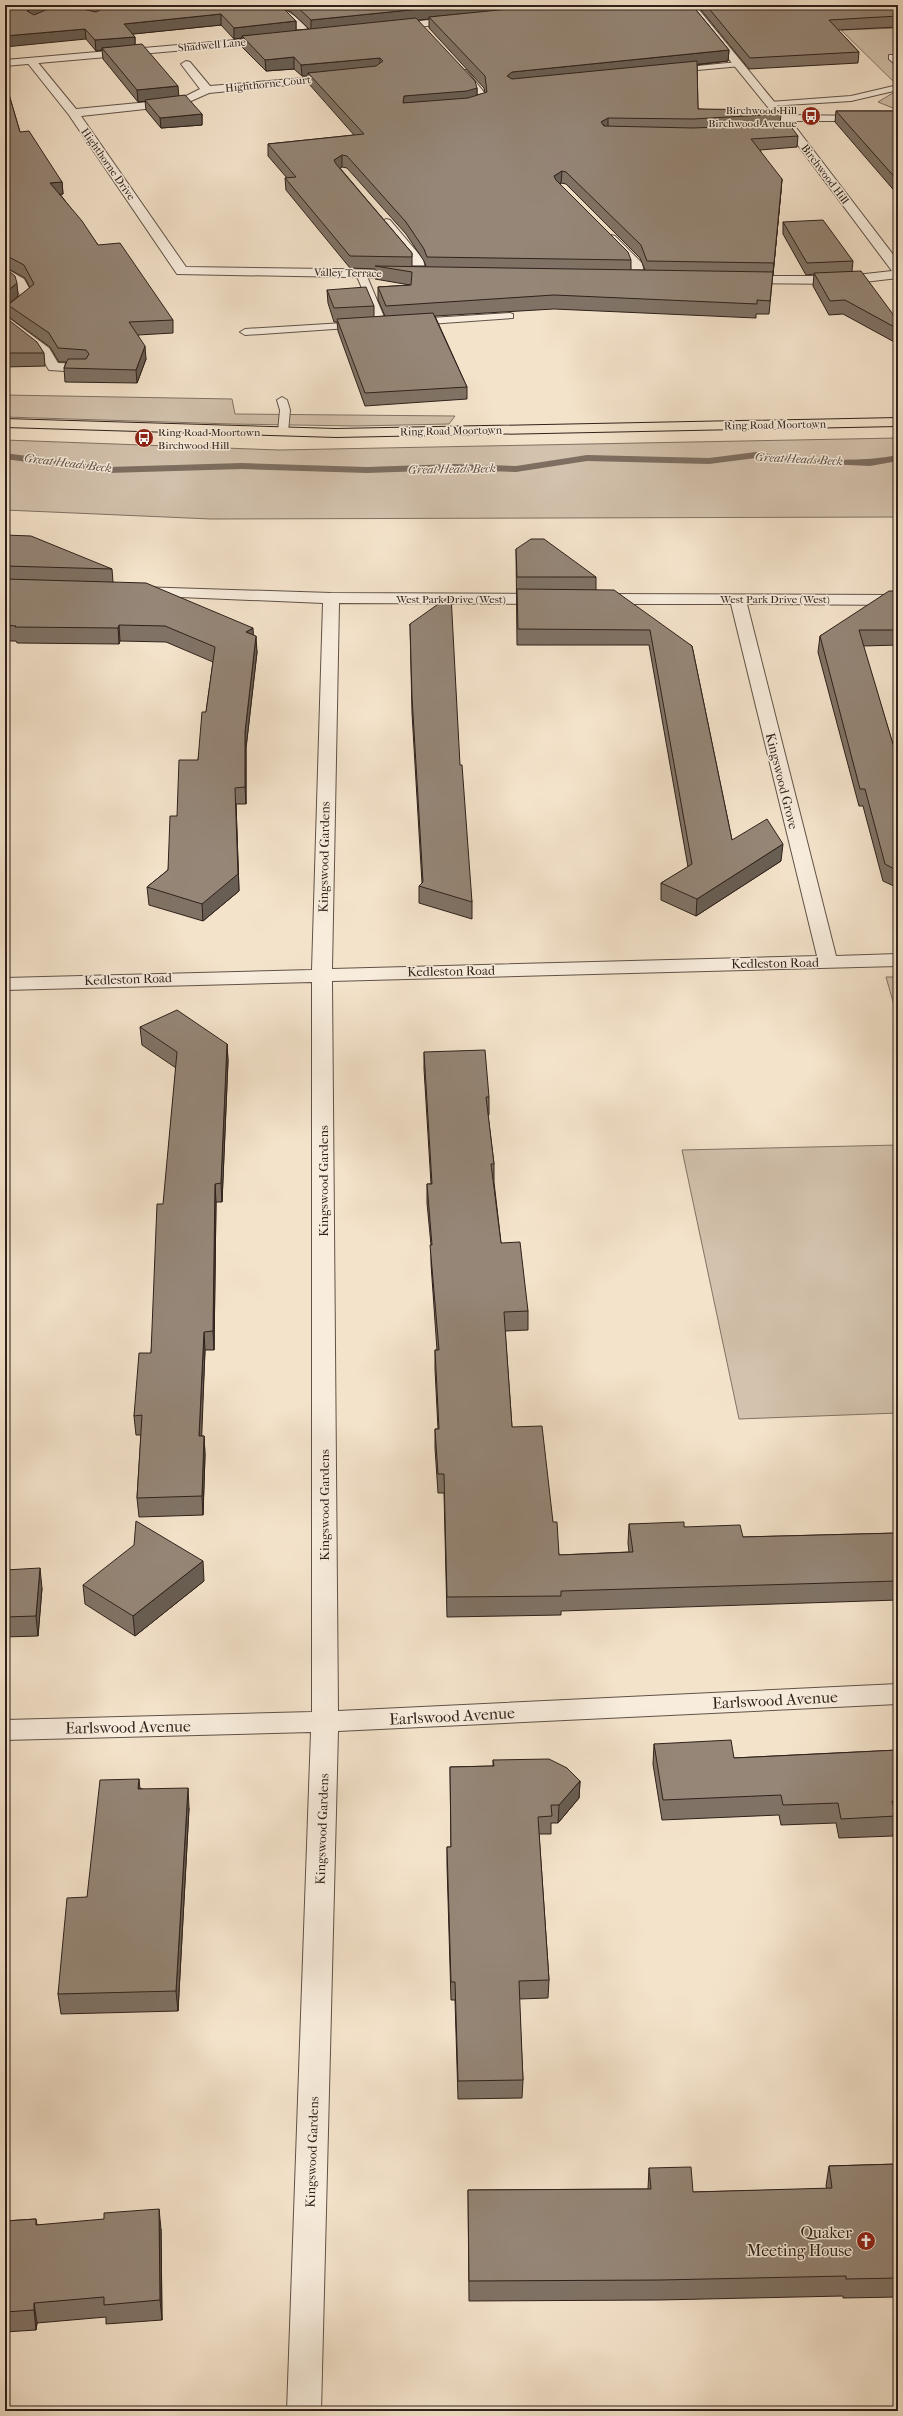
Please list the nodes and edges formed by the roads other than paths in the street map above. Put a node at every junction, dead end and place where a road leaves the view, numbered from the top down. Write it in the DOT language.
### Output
graph roads {
  1 [pos="266,5"];
  2 [pos="690,5"];
  3 [pos="466,19"];
  4 [pos="418,24"];
  5 [pos="379,28"];
  6 [pos="428,35"];
  7 [pos="892,57"];
  8 [pos="31,60"];
  9 [pos="5,63"];
  10 [pos="186,64"];
  11 [pos="738,64"];
  12 [pos="898,65"];
  13 [pos="459,68"];
  14 [pos="668,71"];
  15 [pos="346,76"];
  16 [pos="898,87"];
  17 [pos="207,90"];
  18 [pos="770,104"];
  19 [pos="460,106"];
  20 [pos="73,113"];
  21 [pos="782,118"];
  22 [pos="873,118"];
  23 [pos="792,130"];
  24 [pos="777,131"];
  25 [pos="377,212"];
  26 [pos="602,230"];
  27 [pos="897,268"];
  28 [pos="182,271"];
  29 [pos="5,272"];
  30 [pos="361,274"];
  31 [pos="420,274"];
  32 [pos="435,275"];
  33 [pos="623,278"];
  34 [pos="638,278"];
  35 [pos="654,279"];
  36 [pos="726,280"];
  37 [pos="5,315"];
  38 [pos="510,316"];
  39 [pos="5,322"];
  40 [pos="405,322"];
  41 [pos="245,332"];
  42 [pos="82,368"];
  43 [pos="282,400"];
  44 [pos="898,422"];
  45 [pos="5,423"];
  46 [pos="283,432"];
  47 [pos="124,592"];
  48 [pos="331,598"];
  49 [pos="738,599"];
  50 [pos="898,600"];
  51 [pos="898,960"];
  52 [pos="828,962"];
  53 [pos="322,974"];
  54 [pos="5,984"];
  55 [pos="898,1694"];
  56 [pos="325,1722"];
  57 [pos="5,1730"];
  58 [pos="304,2411"];
  1 -- 8 [label="street, Shadwell Lane"];
  2 -- 11 [label="street, Birchwood Hill"];
  3 -- 4 [label="street"];
  4 -- 5 [label="street"];
  4 -- 6 [label="lane"];
  7 -- 12 [label="lane"];
  8 -- 9 [label="street, Shadwell Lane"];
  8 -- 20 [label="street, Highthorne Drive"];
  10 -- 17 [label="street, Highthorne Court"];
  11 -- 14 [label="lane"];
  11 -- 18 [label="street, Birchwood Hill"];
  13 -- 19 [label="lane"];
  15 -- 17 [label="street, Highthorne Court"];
  16 -- 18 [label="lane"];
  17 -- 20 [label="street, Highthorne Court"];
  18 -- 21 [label="street, Birchwood Hill"];
  20 -- 28 [label="street, Highthorne Drive"];
  21 -- 22 [label="street"];
  21 -- 23 [label="street, Birchwood Hill"];
  23 -- 24 [label="street"];
  23 -- 27 [label="street, Birchwood Hill"];
  25 -- 31 [label="street"];
  26 -- 34 [label="street"];
  27 -- 36 [label="street"];
  28 -- 30 [label="street, Valley Terrace"];
  29 -- 37 [label="street"];
  30 -- 31 [label="street, Valley Terrace"];
  30 -- 41 [label="lane"];
  31 -- 32 [label="street, Valley Terrace"];
  33 -- 34 [label="street"];
  34 -- 35 [label="street"];
  38 -- 40 [label="lane"];
  39 -- 42 [label="street"];
  43 -- 46 [label="lane"];
  44 -- 46 [label="highway, Ring Road Moortown"];
  45 -- 46 [label="highway, Ring Road Moortown"];
  47 -- 48 [label="street, West Park Drive (West)"];
  48 -- 49 [label="street, West Park Drive (West)"];
  48 -- 53 [label="street, Kingswood Gardens"];
  49 -- 50 [label="street, West Park Drive (West)"];
  49 -- 52 [label="street, Kingswood Grove"];
  51 -- 52 [label="street, Kedleston Road"];
  52 -- 53 [label="street, Kedleston Road"];
  53 -- 54 [label="street, Kedleston Road"];
  53 -- 56 [label="street, Kingswood Gardens"];
  55 -- 56 [label="street, Earlswood Avenue"];
  56 -- 57 [label="street, Earlswood Avenue"];
  56 -- 58 [label="street, Kingswood Gardens"];
}
